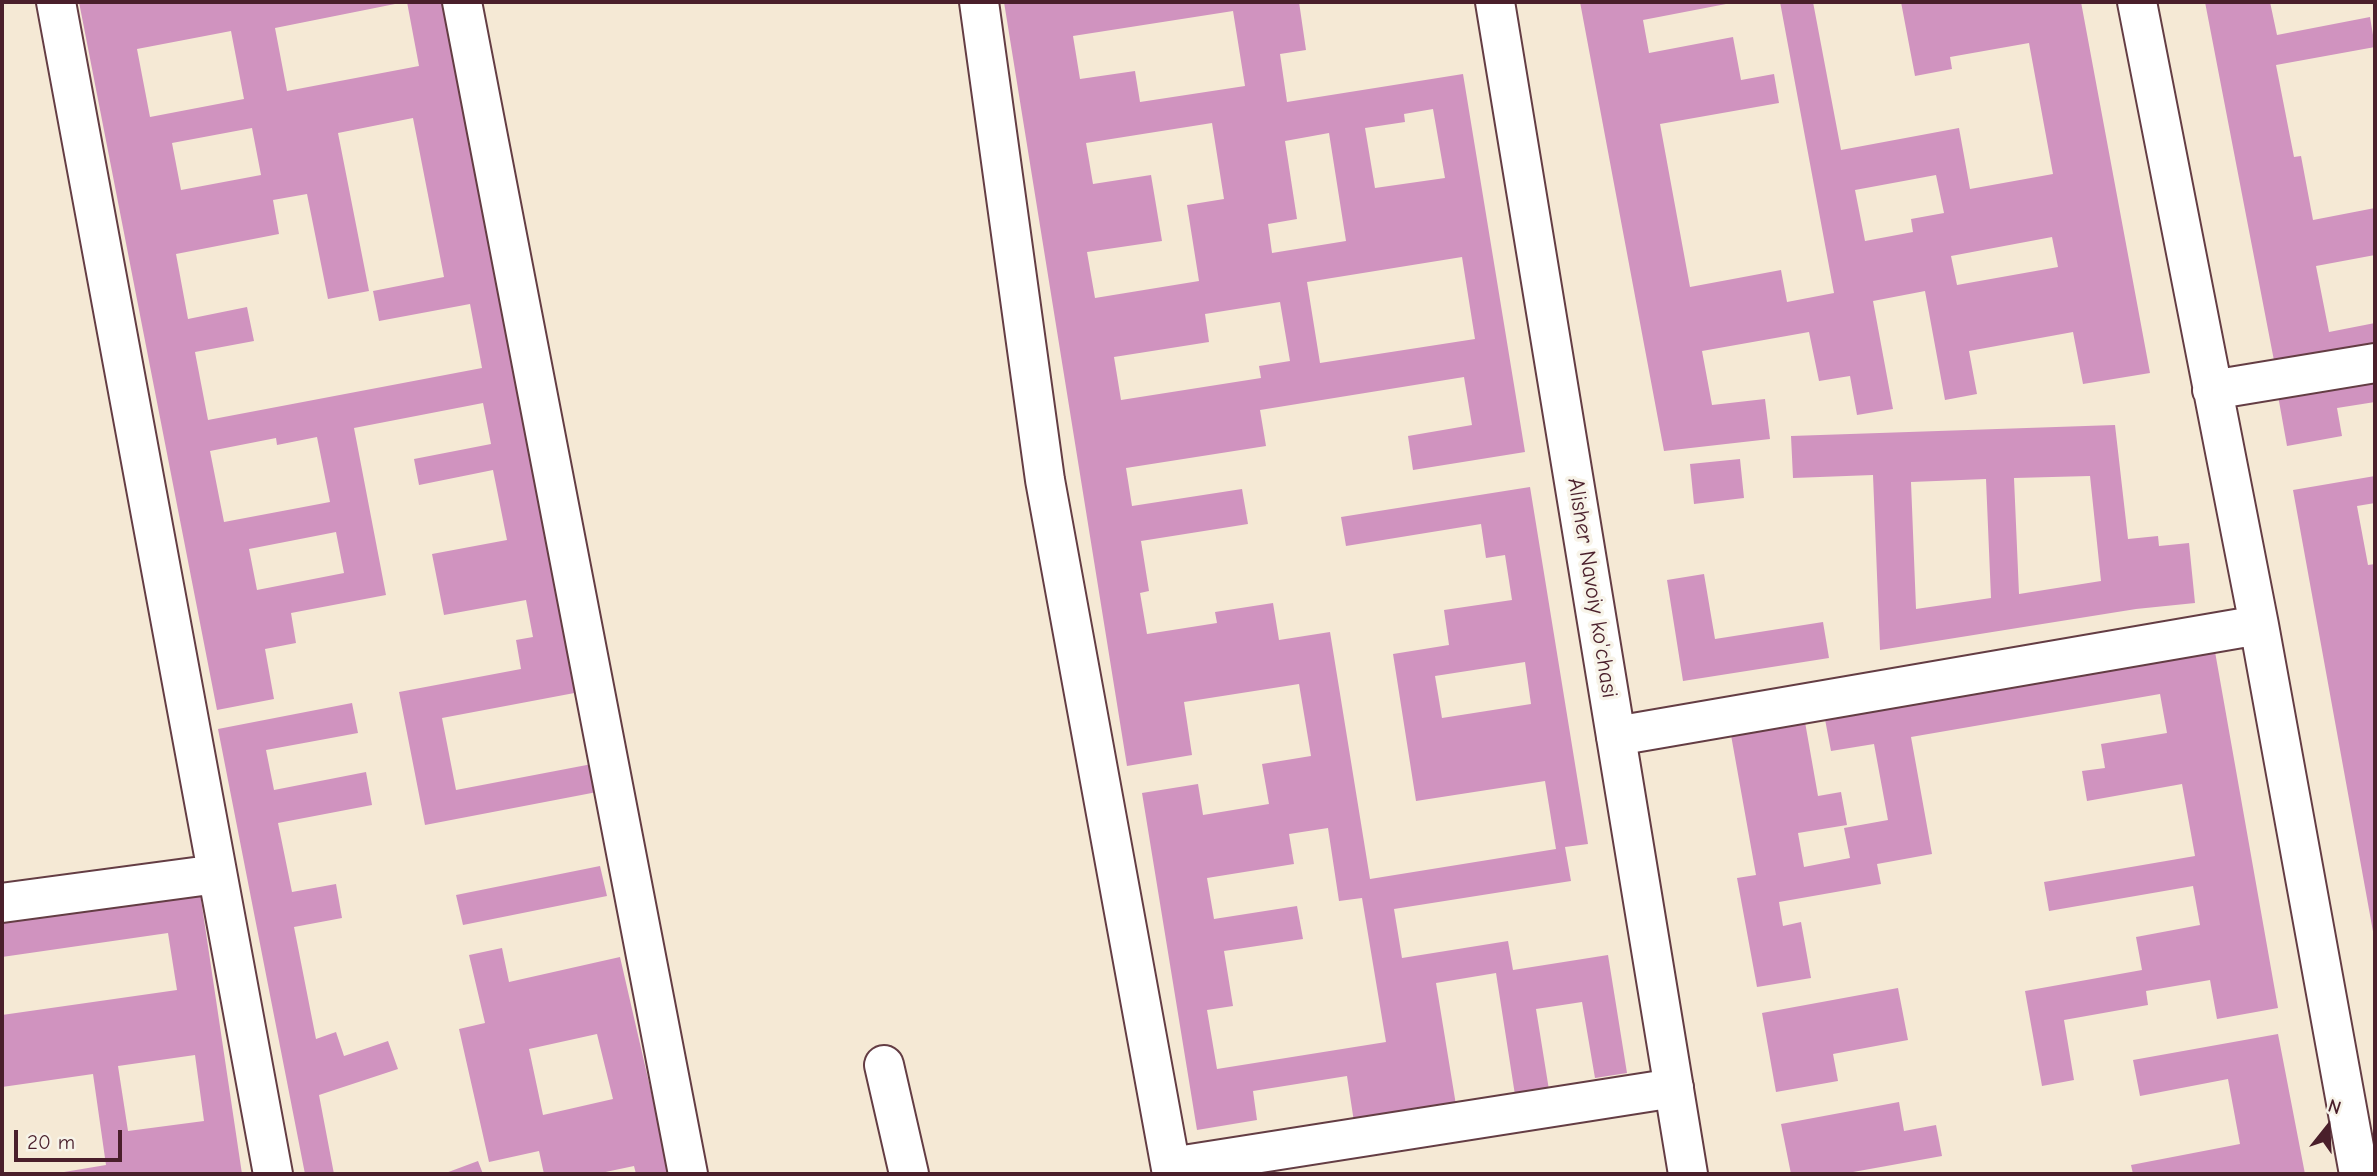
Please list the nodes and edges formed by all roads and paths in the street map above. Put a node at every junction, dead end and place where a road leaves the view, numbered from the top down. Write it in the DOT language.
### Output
graph roads {
  1 [pos="56,2"];
  2 [pos="462,2"];
  3 [pos="979,2"];
  4 [pos="1495,2"];
  5 [pos="2137,2"];
  6 [pos="2375,363"];
  7 [pos="2212,390"];
  8 [pos="2259,625"];
  9 [pos="1616,736"];
  10 [pos="217,874"];
  11 [pos="2,903"];
  12 [pos="884,1065"];
  13 [pos="1674,1088"];
  14 [pos="1171,1170"];
  15 [pos="273,1174"];
  16 [pos="688,1174"];
  17 [pos="909,1174"];
  18 [pos="1688,1174"];
  19 [pos="2358,1174"];
  1 -- 10 [label="street"];
  2 -- 16 [label="street"];
  3 -- 14 [label="street"];
  4 -- 9 [label="street, Alisher Navoiy ko'chasi"];
  5 -- 7 [label="street"];
  6 -- 7 [label="street"];
  7 -- 8 [label="street"];
  8 -- 9 [label="street"];
  8 -- 19 [label="street"];
  9 -- 13 [label="street, Alisher Navoiy ko'chasi"];
  10 -- 11 [label="street"];
  10 -- 15 [label="street"];
  12 -- 17 [label="street"];
  13 -- 14 [label="street"];
  13 -- 18 [label="street, Alisher Navoiy ko'chasi"];
}
